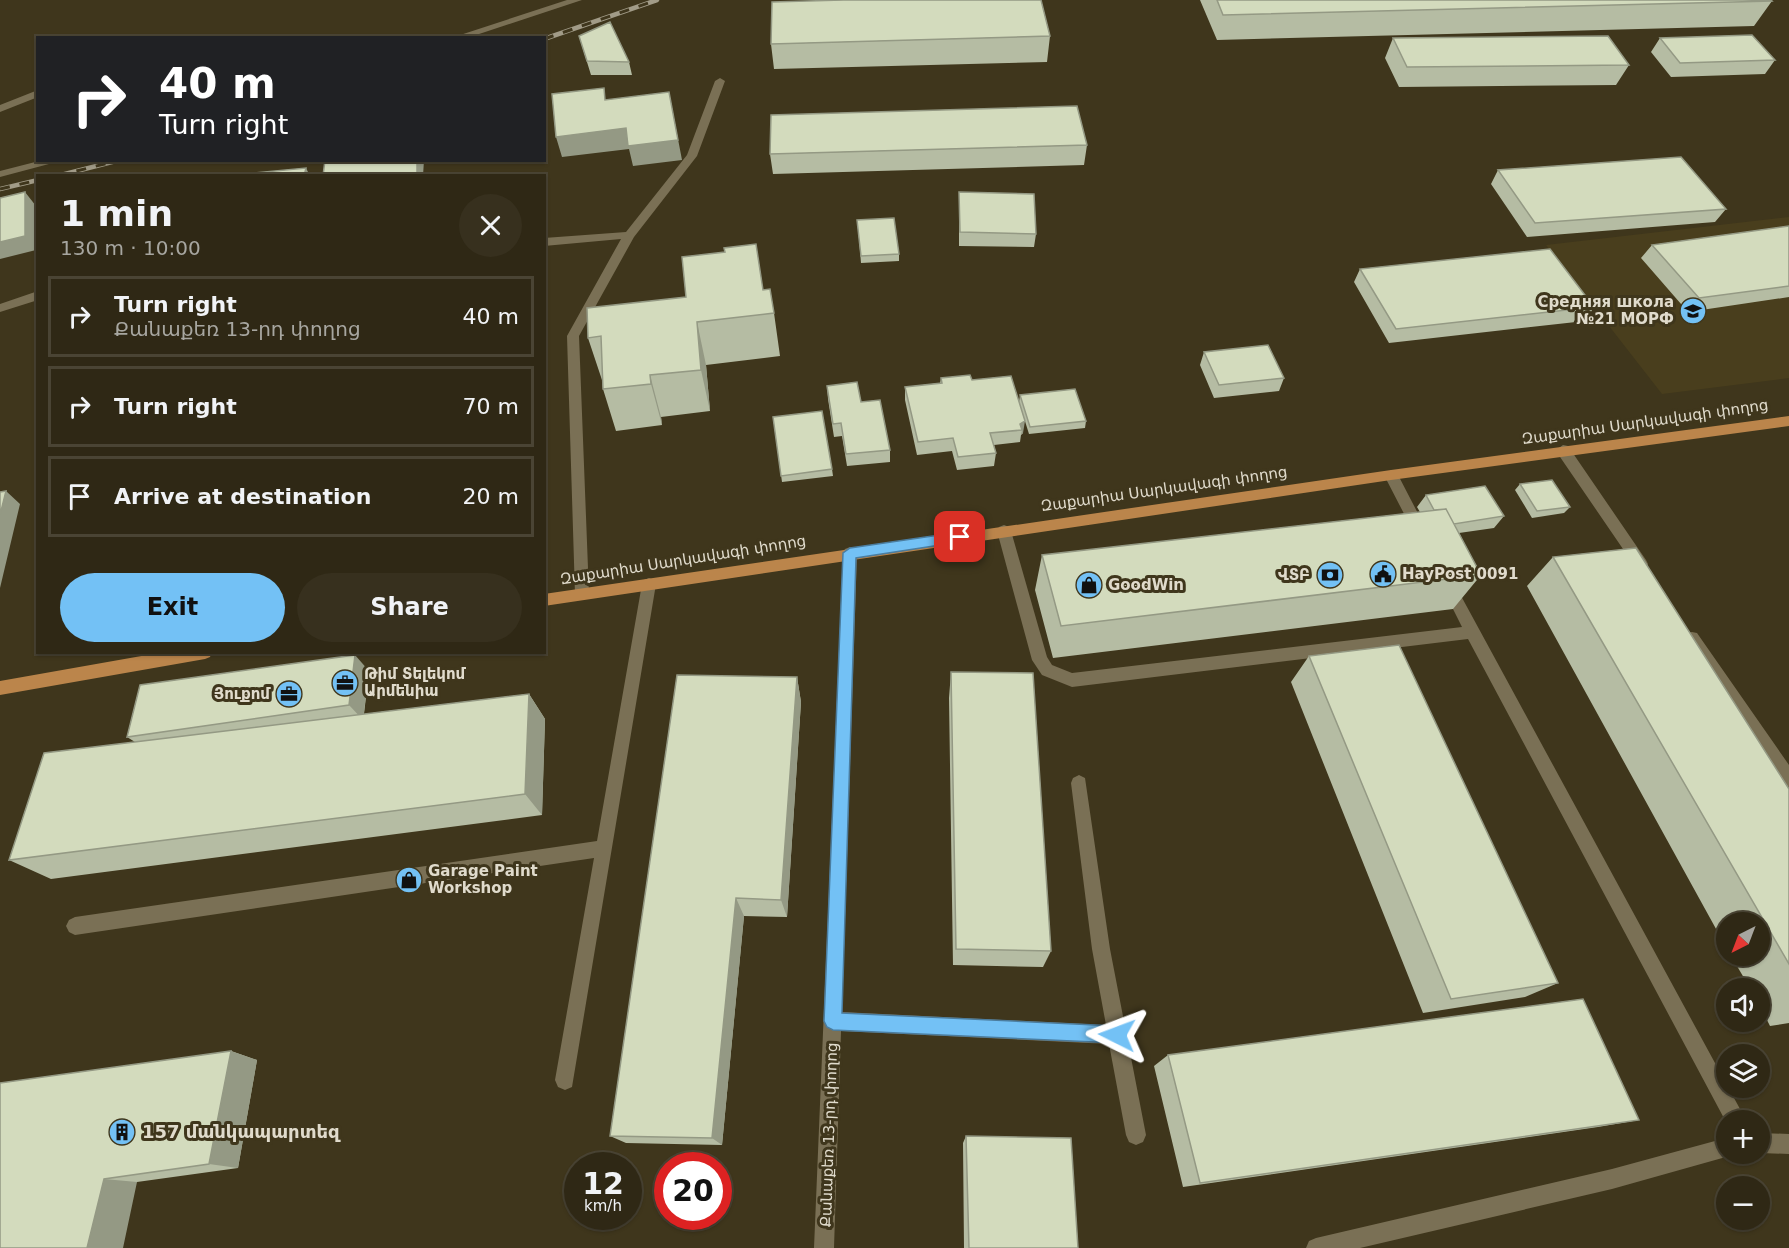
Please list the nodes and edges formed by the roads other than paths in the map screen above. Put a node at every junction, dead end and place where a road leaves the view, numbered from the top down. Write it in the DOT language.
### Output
graph roads {
  1 [pos="577,0"];
  2 [pos="461,36"];
  3 [pos="720,81"];
  4 [pos="36,94"];
  5 [pos="0,109"];
  6 [pos="51,162"];
  7 [pos="0,174"];
  8 [pos="629,235"];
  9 [pos="546,242"];
  10 [pos="36,297"];
  11 [pos="0,308"];
  12 [pos="1789,421"];
  13 [pos="1563,450"];
  14 [pos="1391,475"];
  15 [pos="1004,531"];
  16 [pos="1429,548"];
  17 [pos="850,553"];
  18 [pos="1440,569"];
  19 [pos="1649,576"];
  20 [pos="649,584"];
  21 [pos="582,594"];
  22 [pos="546,600"];
  23 [pos="1683,624"];
  24 [pos="1473,632"];
  25 [pos="194,654"];
  26 [pos="0,688"];
  27 [pos="1789,779"];
  28 [pos="1079,783"];
  29 [pos="605,848"];
  30 [pos="75,926"];
  31 [pos="833,1021"];
  32 [pos="1117,1035"];
  33 [pos="565,1080"];
  34 [pos="1731,1110"];
  35 [pos="1136,1135"];
  36 [pos="1770,1143"];
  37 [pos="1789,1144"];
  38 [pos="1716,1151"];
  39 [pos="824,1248"];
  40 [pos="1316,1248"];
  1 -- 2 [label="street"];
  3 -- 8 [label="street"];
  4 -- 5 [label="street"];
  6 -- 7 [label="street"];
  8 -- 9 [label="street"];
  8 -- 21 [label="street"];
  10 -- 11 [label="street"];
  12 -- 13 [label="main road, Զաքարիա Սարկավագի փողոց"];
  13 -- 14 [label="main road, Զաքարիա Սարկավագի փողոց"];
  13 -- 19 [label="street"];
  14 -- 15 [label="main road, Զաքարիա Սարկավագի փողոց"];
  14 -- 16 [label="street"];
  15 -- 17 [label="main road, Զաքարիա Սարկավագի փողոց"];
  15 -- 24 [label="street"];
  17 -- 20 [label="main road, Զաքարիա Սարկավագի փողոց"];
  17 -- 31 [label="street, Քանաքեռ 13-րդ փողոց"];
  18 -- 24 [label="street"];
  20 -- 21 [label="main road, Զաքարիա Սարկավագի փողոց"];
  20 -- 29 [label="street"];
  21 -- 22 [label="main road, Զաքարիա Սարկավագի փողոց"];
  23 -- 27 [label="street"];
  24 -- 34 [label="street"];
  25 -- 26 [label="main road"];
  28 -- 32 [label="street"];
  29 -- 30 [label="street"];
  29 -- 33 [label="street"];
  31 -- 32 [label="street"];
  31 -- 39 [label="street, Քանաքեռ 13-րդ փողոց"];
  32 -- 35 [label="street"];
  36 -- 37 [label="street"];
  38 -- 40 [label="street"];
}
